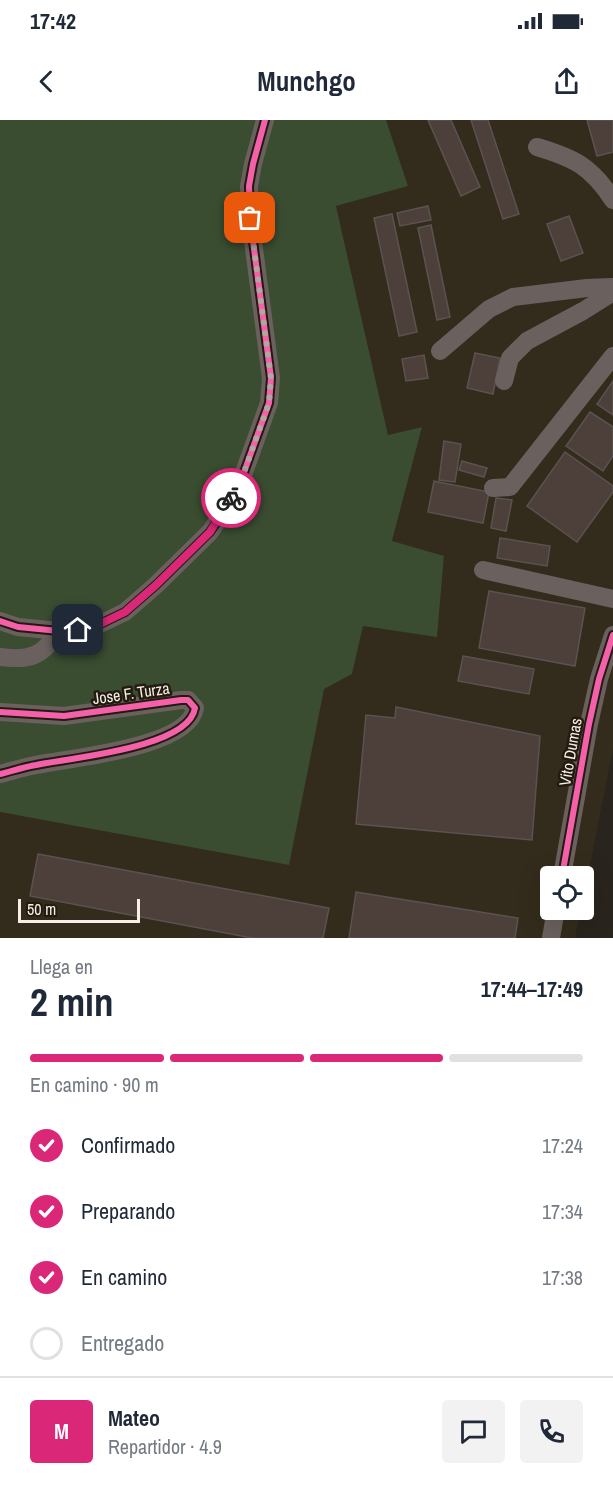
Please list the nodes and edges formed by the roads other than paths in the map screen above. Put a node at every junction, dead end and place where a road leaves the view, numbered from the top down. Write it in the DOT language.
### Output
graph roads {
  1 [pos="265,120"];
  2 [pos="537,147"];
  3 [pos="613,200"];
  4 [pos="613,287"];
  5 [pos="613,292"];
  6 [pos="440,351"];
  7 [pos="613,356"];
  8 [pos="504,381"];
  9 [pos="493,488"];
  10 [pos="483,570"];
  11 [pos="613,599"];
  12 [pos="0,621"];
  13 [pos="59,631"];
  14 [pos="613,635"];
  15 [pos="0,657"];
  16 [pos="0,712"];
  17 [pos="0,774"];
  18 [pos="564,866"];
  19 [pos="554,920"];
  20 [pos="551,938"];
  1 -- 13 [label="street"];
  2 -- 3 [label="street"];
  4 -- 6 [label="street"];
  5 -- 8 [label="street"];
  7 -- 9 [label="street"];
  10 -- 11 [label="street"];
  12 -- 13 [label="street"];
  13 -- 15 [label="street"];
  14 -- 18 [label="street, Vito Dumas"];
  16 -- 17 [label="street, Jose F. Turza"];
  19 -- 20 [label="street"];
}
